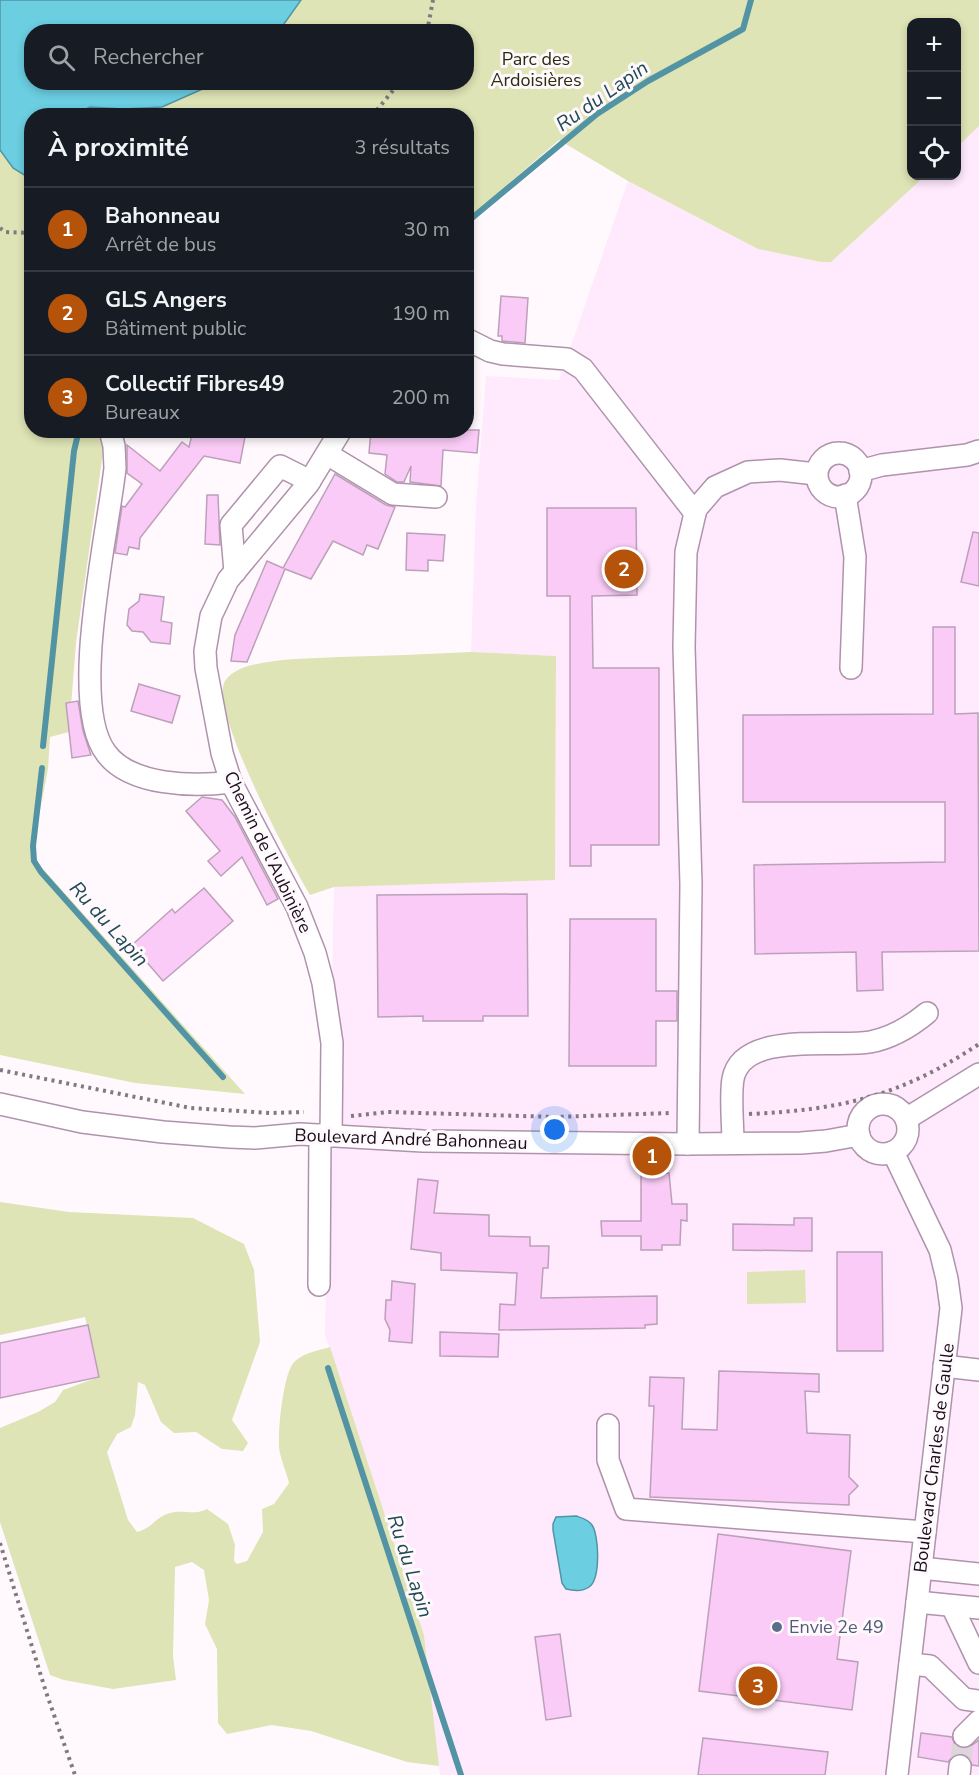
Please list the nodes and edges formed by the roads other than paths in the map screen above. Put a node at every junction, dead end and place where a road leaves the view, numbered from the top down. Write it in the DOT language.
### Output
graph roads {
  1 [pos="474,343"];
  2 [pos="111,438"];
  3 [pos="336,438"];
  4 [pos="979,451"];
  5 [pos="327,454"];
  6 [pos="860,471"];
  7 [pos="816,474"];
  8 [pos="310,481"];
  9 [pos="845,495"];
  10 [pos="436,497"];
  11 [pos="695,513"];
  12 [pos="235,572"];
  13 [pos="851,668"];
  14 [pos="231,782"];
  15 [pos="927,1012"];
  16 [pos="979,1074"];
  17 [pos="0,1104"];
  18 [pos="906,1119"];
  19 [pos="859,1135"];
  20 [pos="325,1136"];
  21 [pos="733,1143"];
  22 [pos="688,1144"];
  23 [pos="893,1152"];
  24 [pos="319,1285"];
  25 [pos="944,1366"];
  26 [pos="979,1370"];
  27 [pos="608,1425"];
  28 [pos="925,1532"];
  29 [pos="921,1568"];
  30 [pos="979,1574"];
  31 [pos="917,1602"];
  32 [pos="952,1606"];
  33 [pos="979,1608"];
  34 [pos="979,1663"];
  35 [pos="910,1664"];
  36 [pos="979,1701"];
  37 [pos="979,1721"];
  38 [pos="964,1736"];
  39 [pos="897,1775"];
  1 -- 11 [label="street"];
  2 -- 14 [label="street"];
  3 -- 5 [label="street, Chemin de l'Aubinière"];
  4 -- 6 [label="street"];
  5 -- 8 [label="street, Chemin de l'Aubinière"];
  5 -- 10 [label="street"];
  6 -- 7 [label="street"];
  6 -- 9 [label="street"];
  7 -- 9 [label="street"];
  7 -- 11 [label="street"];
  8 -- 12 [label="street, Chemin de l'Aubinière"];
  8 -- 12 [label="street"];
  9 -- 13 [label="street"];
  11 -- 22 [label="street"];
  12 -- 14 [label="street, Chemin de l'Aubinière"];
  14 -- 20 [label="street, Chemin de l'Aubinière"];
  15 -- 21 [label="street"];
  16 -- 18 [label="street"];
  17 -- 20 [label="street, Boulevard André Bahonneau"];
  18 -- 19 [label="street"];
  18 -- 23 [label="street"];
  19 -- 21 [label="street, Boulevard André Bahonneau"];
  19 -- 23 [label="street"];
  20 -- 22 [label="street, Boulevard André Bahonneau"];
  20 -- 24 [label="street, Chemin de l'Aubinière"];
  21 -- 22 [label="street, Boulevard André Bahonneau"];
  23 -- 25 [label="street, Boulevard Charles de Gaulle"];
  25 -- 26 [label="street"];
  25 -- 28 [label="street, Boulevard Charles de Gaulle"];
  27 -- 28 [label="street"];
  28 -- 29 [label="street, Boulevard Charles de Gaulle"];
  29 -- 30 [label="street"];
  29 -- 31 [label="street, Boulevard Charles de Gaulle"];
  31 -- 32 [label="street"];
  31 -- 35 [label="street, Boulevard Charles de Gaulle"];
  32 -- 33 [label="street"];
  32 -- 34 [label="street"];
  35 -- 36 [label="street"];
  35 -- 39 [label="street, Boulevard Charles de Gaulle"];
  37 -- 38 [label="street"];
}
